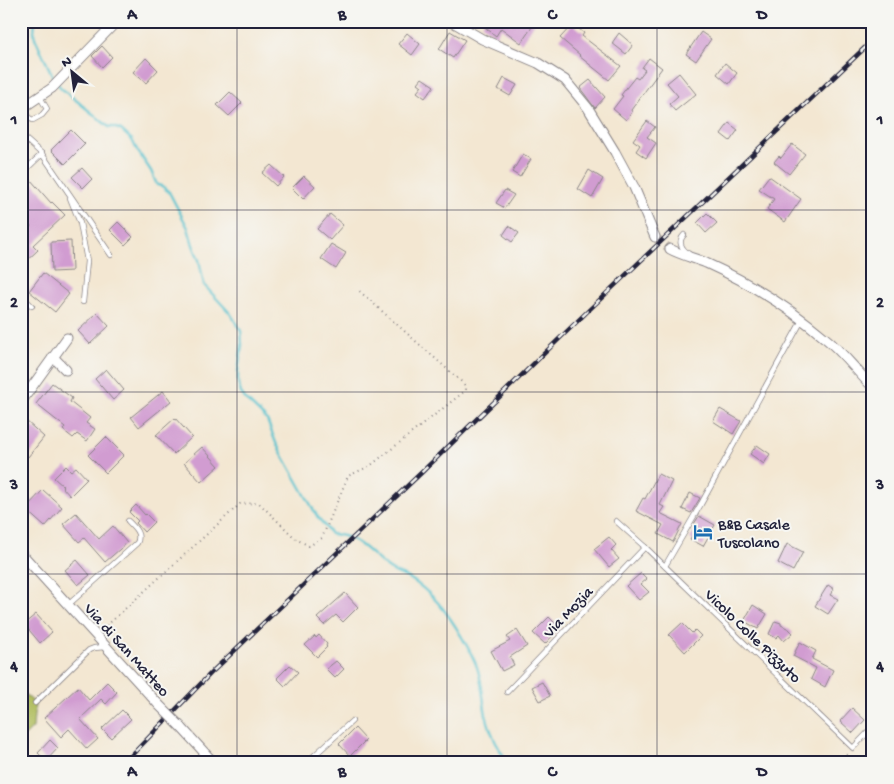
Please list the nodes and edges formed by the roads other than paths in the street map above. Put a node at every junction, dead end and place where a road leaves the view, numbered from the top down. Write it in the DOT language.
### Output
graph roads {
  1 [pos="116,21"];
  2 [pos="451,21"];
  3 [pos="40,97"];
  4 [pos="22,109"];
  5 [pos="21,136"];
  6 [pos="42,154"];
  7 [pos="21,174"];
  8 [pos="67,189"];
  9 [pos="684,235"];
  10 [pos="655,236"];
  11 [pos="670,249"];
  12 [pos="111,255"];
  13 [pos="694,258"];
  14 [pos="21,294"];
  15 [pos="83,302"];
  16 [pos="32,306"];
  17 [pos="802,320"];
  18 [pos="67,338"];
  19 [pos="53,357"];
  20 [pos="66,370"];
  21 [pos="873,387"];
  22 [pos="21,402"];
  23 [pos="128,521"];
  24 [pos="616,521"];
  25 [pos="645,547"];
  26 [pos="21,553"];
  27 [pos="665,566"];
  28 [pos="68,605"];
  29 [pos="106,647"];
  30 [pos="507,692"];
  31 [pos="35,702"];
  32 [pos="352,721"];
  33 [pos="873,727"];
  34 [pos="214,763"];
  35 [pos="306,763"];
  1 -- 3 [label="street"];
  2 -- 10 [label="street"];
  3 -- 4 [label="street"];
  3 -- 4 [label="lane"];
  5 -- 6 [label="lane"];
  6 -- 7 [label="lane"];
  6 -- 8 [label="lane"];
  8 -- 12 [label="lane"];
  8 -- 15 [label="lane"];
  9 -- 13 [label="lane"];
  11 -- 13 [label="street"];
  13 -- 17 [label="street"];
  14 -- 16 [label="lane"];
  17 -- 21 [label="street"];
  17 -- 27 [label="lane"];
  18 -- 19 [label="street"];
  19 -- 20 [label="street"];
  19 -- 22 [label="street"];
  23 -- 28 [label="lane"];
  24 -- 25 [label="lane, Vicolo Colle Pizzuto"];
  25 -- 27 [label="lane, Vicolo Colle Pizzuto"];
  25 -- 30 [label="lane, Via Mozia"];
  26 -- 28 [label="street, Via di San Matteo"];
  27 -- 33 [label="lane, Vicolo Colle Pizzuto"];
  28 -- 29 [label="street, Via di San Matteo"];
  29 -- 31 [label="lane"];
  29 -- 34 [label="street, Via di San Matteo, bridge"];
  32 -- 35 [label="lane"];
}
